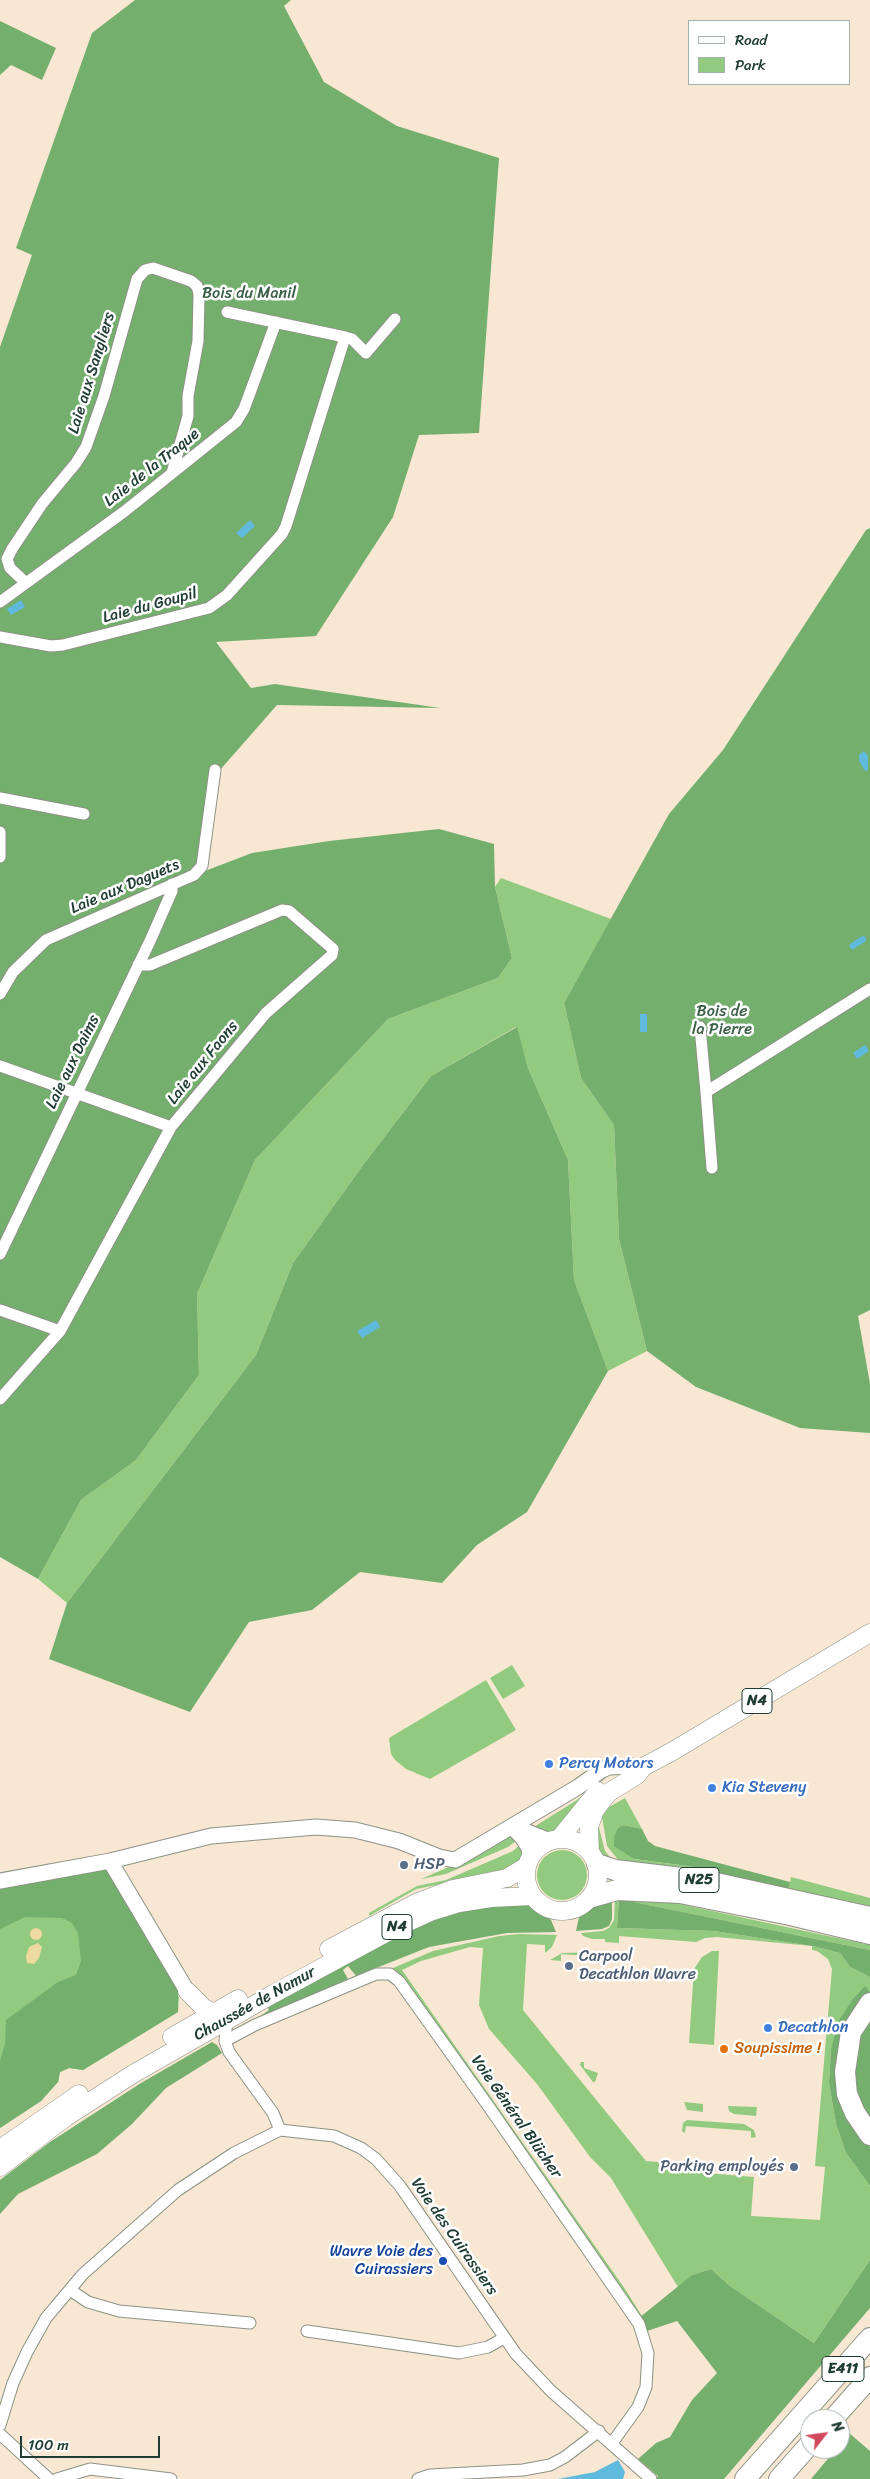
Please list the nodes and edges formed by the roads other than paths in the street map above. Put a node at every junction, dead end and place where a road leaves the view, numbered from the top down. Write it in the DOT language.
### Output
graph roads {
  1 [pos="227,312"];
  2 [pos="395,319"];
  3 [pos="276,322"];
  4 [pos="345,337"];
  5 [pos="172,473"];
  6 [pos="26,583"];
  7 [pos="0,602"];
  8 [pos="0,637"];
  9 [pos="215,770"];
  10 [pos="0,798"];
  11 [pos="84,814"];
  12 [pos="0,832"];
  13 [pos="0,857"];
  14 [pos="172,884"];
  15 [pos="138,965"];
  16 [pos="870,989"];
  17 [pos="0,994"];
  18 [pos="700,1027"];
  19 [pos="0,1066"];
  20 [pos="706,1092"];
  21 [pos="75,1094"];
  22 [pos="172,1126"];
  23 [pos="712,1168"];
  24 [pos="0,1254"];
  25 [pos="0,1310"];
  26 [pos="60,1331"];
  27 [pos="0,1399"];
  28 [pos="870,1633"];
  29 [pos="637,1767"];
  30 [pos="512,1826"];
  31 [pos="555,1840"];
  32 [pos="594,1858"];
  33 [pos="110,1861"];
  34 [pos="529,1862"];
  35 [pos="0,1881"];
  36 [pos="532,1896"];
  37 [pos="592,1897"];
  38 [pos="870,1917"];
  39 [pos="870,1934"];
  40 [pos="187,1991"];
  41 [pos="870,2003"];
  42 [pos="220,2016"];
  43 [pos="198,2029"];
  44 [pos="224,2041"];
  45 [pos="280,2130"];
  46 [pos="870,2135"];
  47 [pos="0,2150"];
  48 [pos="0,2167"];
  49 [pos="70,2290"];
  50 [pos="250,2322"];
  51 [pos="870,2324"];
  52 [pos="307,2331"];
  53 [pos="504,2338"];
  54 [pos="870,2338"];
  55 [pos="868,2381"];
  56 [pos="815,2400"];
  57 [pos="842,2409"];
  58 [pos="0,2426"];
  59 [pos="599,2431"];
  60 [pos="0,2434"];
  61 [pos="612,2443"];
  62 [pos="800,2455"];
  63 [pos="49,2479"];
  64 [pos="57,2479"];
  65 [pos="171,2479"];
  66 [pos="418,2479"];
  67 [pos="651,2479"];
  68 [pos="744,2479"];
  69 [pos="778,2479"];
  1 -- 3 [label="street"];
  2 -- 4 [label="street"];
  3 -- 4 [label="street"];
  3 -- 5 [label="street, Laie de la Traque"];
  4 -- 8 [label="street, Laie du Goupil"];
  5 -- 6 [label="street, Laie de la Traque"];
  5 -- 6 [label="street, Laie aux Sangliers"];
  6 -- 7 [label="street, Laie de la Traque"];
  9 -- 14 [label="street, Laie aux Daguets"];
  10 -- 11 [label="street"];
  12 -- 13 [label="street"];
  14 -- 15 [label="street, Laie aux Daims"];
  14 -- 17 [label="street, Laie aux Daguets"];
  15 -- 21 [label="street, Laie aux Daims"];
  15 -- 22 [label="street, Laie aux Faons"];
  16 -- 20 [label="street"];
  18 -- 20 [label="street"];
  19 -- 21 [label="street"];
  20 -- 23 [label="street"];
  21 -- 22 [label="street"];
  21 -- 24 [label="street, Laie aux Daims"];
  22 -- 26 [label="street, Laie aux Faons"];
  25 -- 26 [label="street"];
  26 -- 27 [label="street, Laie aux Faons"];
  28 -- 29 [label="main road, Chaussée de Namur / N4"];
  29 -- 30 [label="street"];
  29 -- 31 [label="main road, Chaussée de Namur / N4"];
  29 -- 32 [label="main road, Chaussée de Namur / N4"];
  30 -- 31 [label="street"];
  30 -- 33 [label="street"];
  30 -- 34 [label="street"];
  31 -- 32 [label="main road"];
  31 -- 34 [label="main road, Chaussée de Namur / N4"];
  32 -- 37 [label="main road, Chaussée de Namur / N4"];
  32 -- 38 [label="highway, N25"];
  33 -- 35 [label="street"];
  33 -- 40 [label="street"];
  34 -- 36 [label="main road"];
  34 -- 42 [label="main road, Chaussée de Namur / N4"];
  36 -- 37 [label="main road"];
  36 -- 42 [label="main road, Chaussée de Namur / N4"];
  37 -- 39 [label="highway, N25"];
  40 -- 42 [label="main road"];
  40 -- 43 [label="main road"];
  41 -- 46 [label="highway"];
  42 -- 43 [label="main road, Chaussée de Namur / N4"];
  42 -- 44 [label="street"];
  43 -- 44 [label="street"];
  43 -- 47 [label="main road, Chaussée de Namur / N4"];
  43 -- 48 [label="main road, Chaussée de Namur / N4"];
  44 -- 45 [label="street"];
  44 -- 61 [label="street, Voie Général Blücher"];
  45 -- 49 [label="street"];
  45 -- 53 [label="street, Voie des Cuirassiers"];
  49 -- 50 [label="street"];
  49 -- 58 [label="street"];
  51 -- 56 [label="highway"];
  52 -- 53 [label="street"];
  53 -- 59 [label="street, Voie des Cuirassiers"];
  54 -- 56 [label="highway, E411"];
  55 -- 57 [label="highway, E411"];
  56 -- 68 [label="highway, E411"];
  59 -- 61 [label="street, Voie des Cuirassiers"];
  59 -- 66 [label="street"];
  60 -- 63 [label="street"];
  61 -- 67 [label="street, Voie des Cuirassiers"];
  62 -- 69 [label="highway"];
  64 -- 65 [label="street"];
}
